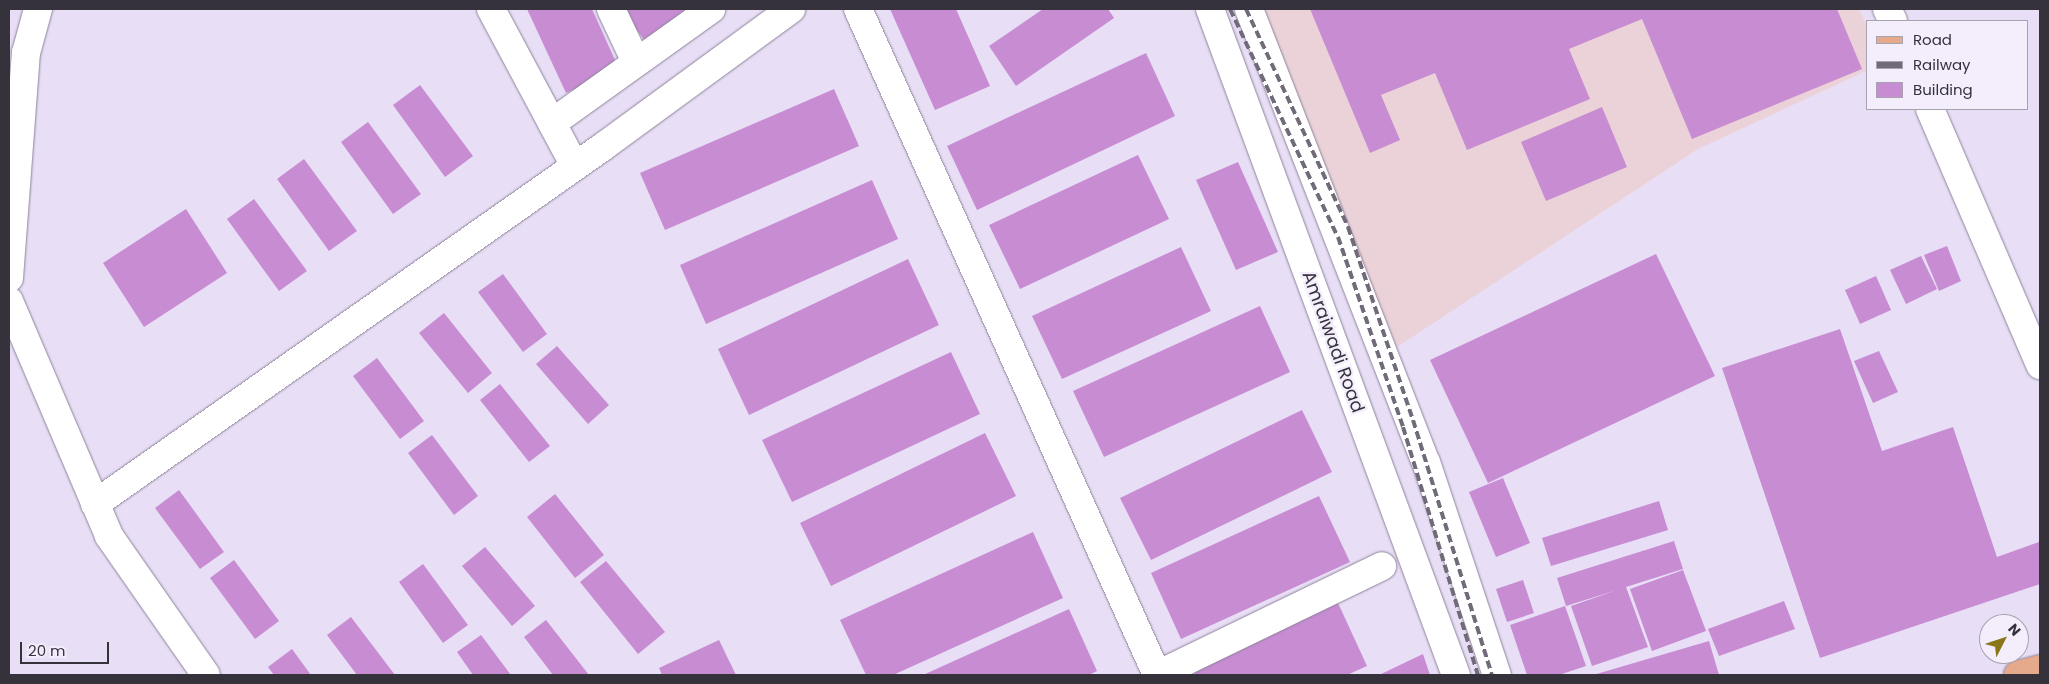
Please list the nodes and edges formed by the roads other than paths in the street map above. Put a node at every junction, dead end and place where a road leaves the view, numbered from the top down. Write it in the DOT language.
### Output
graph roads {
  1 [pos="38,9"];
  2 [pos="491,9"];
  3 [pos="611,9"];
  4 [pos="711,9"];
  5 [pos="791,9"];
  6 [pos="858,9"];
  7 [pos="1210,9"];
  8 [pos="1249,9"];
  9 [pos="636,62"];
  10 [pos="16,95"];
  11 [pos="1930,110"];
  12 [pos="552,123"];
  13 [pos="575,166"];
  14 [pos="9,278"];
  15 [pos="9,301"];
  16 [pos="2040,365"];
  17 [pos="95,504"];
  18 [pos="1382,566"];
  19 [pos="2040,669"];
  20 [pos="206,675"];
  21 [pos="1157,675"];
  22 [pos="1456,675"];
  23 [pos="1497,675"];
  24 [pos="2018,675"];
  1 -- 10 [label="street"];
  2 -- 12 [label="street"];
  3 -- 9 [label="street"];
  4 -- 9 [label="street"];
  5 -- 13 [label="street"];
  6 -- 21 [label="street"];
  7 -- 22 [label="street, Amraiwadi Road"];
  8 -- 23 [label="street"];
  9 -- 12 [label="street"];
  10 -- 14 [label="street"];
  11 -- 16 [label="street"];
  12 -- 13 [label="street"];
  13 -- 17 [label="street"];
  15 -- 17 [label="street"];
  17 -- 20 [label="street"];
  18 -- 21 [label="street"];
  19 -- 24 [label="main road"];
}
